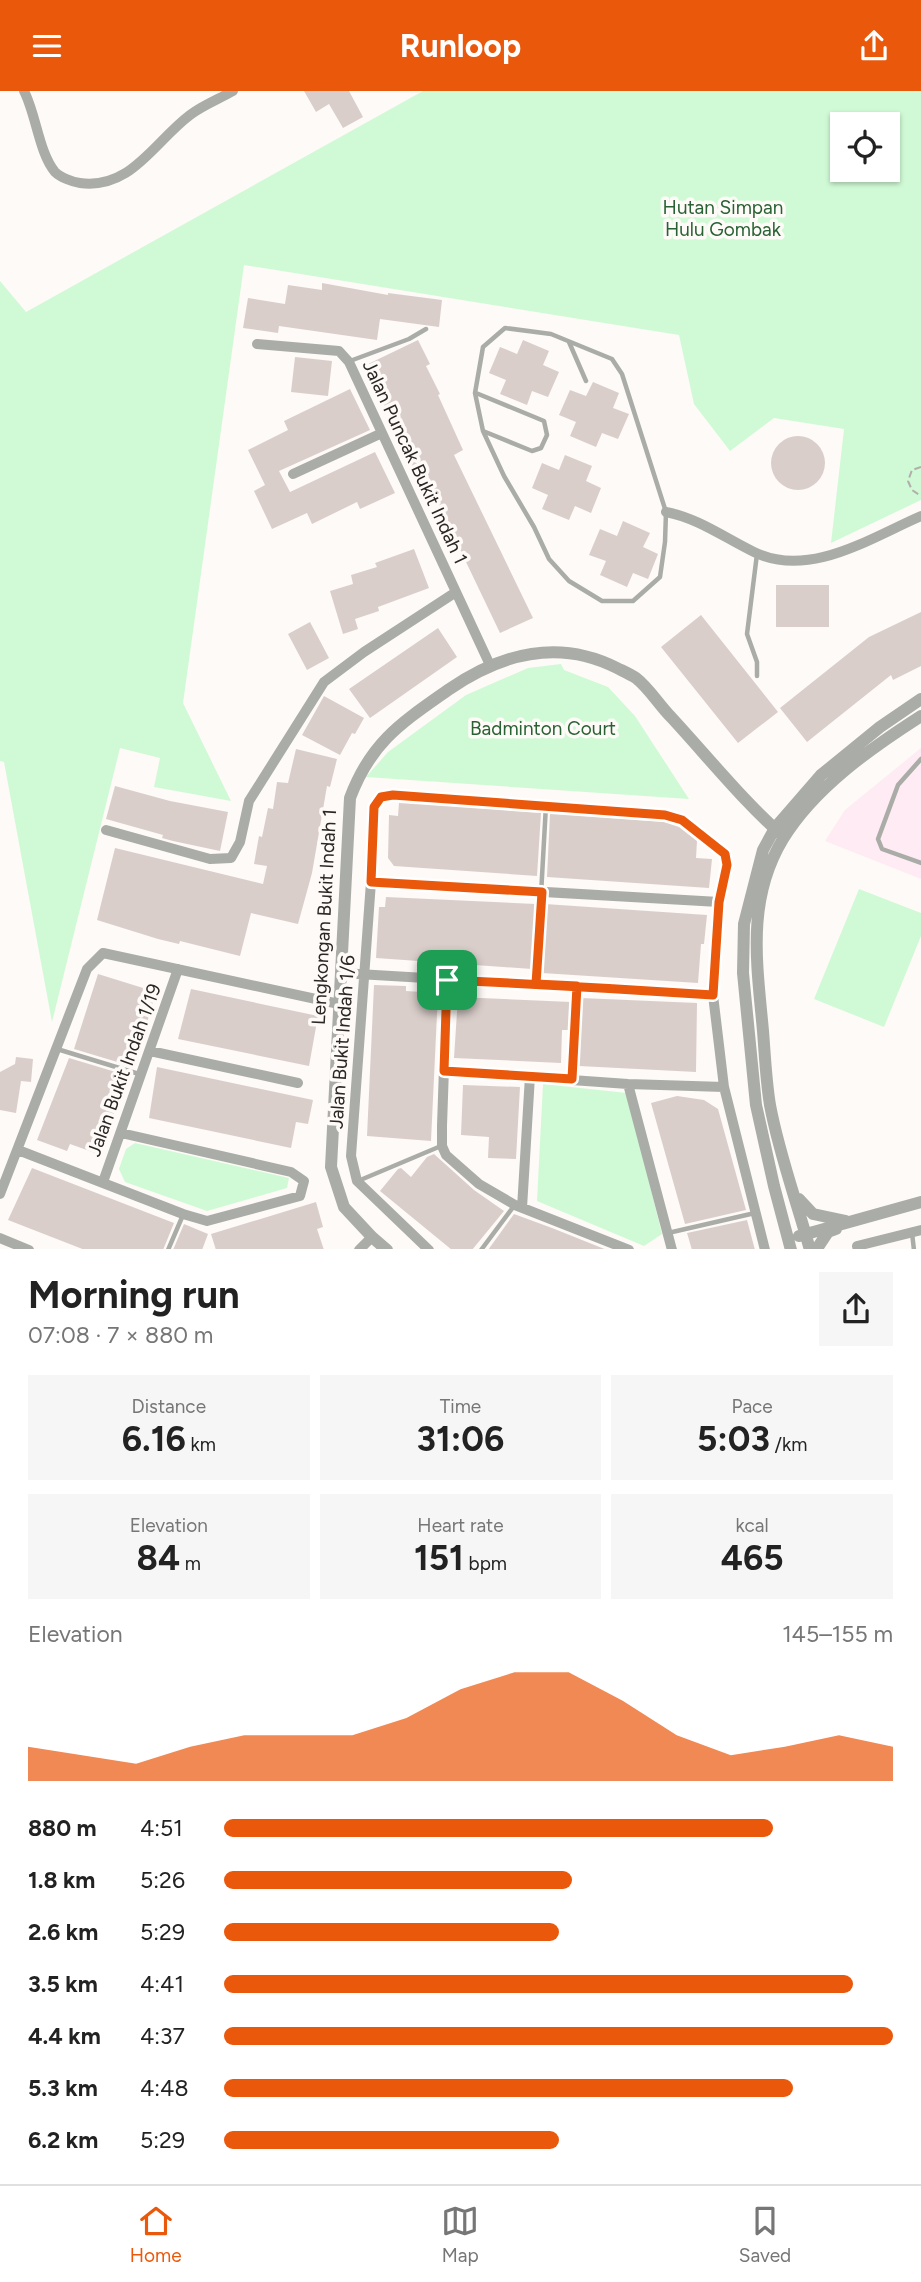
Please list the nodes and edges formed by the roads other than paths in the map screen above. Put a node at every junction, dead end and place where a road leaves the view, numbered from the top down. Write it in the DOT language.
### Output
graph roads {
  1 [pos="23,91"];
  2 [pos="233,91"];
  3 [pos="426,329"];
  4 [pos="568,341"];
  5 [pos="257,344"];
  6 [pos="349,362"];
  7 [pos="586,381"];
  8 [pos="475,393"];
  9 [pos="483,431"];
  10 [pos="383,433"];
  11 [pos="293,474"];
  12 [pos="666,512"];
  13 [pos="921,516"];
  14 [pos="757,554"];
  15 [pos="456,592"];
  16 [pos="490,666"];
  17 [pos="757,676"];
  18 [pos="921,699"];
  19 [pos="921,716"];
  20 [pos="921,759"];
  21 [pos="547,804"];
  22 [pos="106,830"];
  23 [pos="780,832"];
  24 [pos="921,863"];
  25 [pos="371,882"];
  26 [pos="542,892"];
  27 [pos="719,902"];
  28 [pos="178,969"];
  29 [pos="341,973"];
  30 [pos="364,974"];
  31 [pos="447,980"];
  32 [pos="536,984"];
  33 [pos="577,986"];
  34 [pos="713,995"];
  35 [pos="339,1004"];
  36 [pos="57,1048"];
  37 [pos="150,1051"];
  38 [pos="444,1071"];
  39 [pos="141,1075"];
  40 [pos="530,1076"];
  41 [pos="572,1079"];
  42 [pos="298,1083"];
  43 [pos="628,1084"];
  44 [pos="724,1087"];
  45 [pos="121,1133"];
  46 [pos="442,1146"];
  47 [pos="18,1150"];
  48 [pos="357,1181"];
  49 [pos="103,1182"];
  50 [pos="795,1193"];
  51 [pos="0,1194"];
  52 [pos="921,1202"];
  53 [pos="519,1207"];
  54 [pos="755,1213"];
  55 [pos="183,1214"];
  56 [pos="852,1222"];
  57 [pos="916,1231"];
  58 [pos="668,1234"];
  59 [pos="806,1234"];
  60 [pos="372,1237"];
  61 [pos="0,1238"];
  62 [pos="790,1244"];
  63 [pos="29,1249"];
  64 [pos="168,1249"];
  65 [pos="359,1249"];
  66 [pos="387,1249"];
  67 [pos="429,1249"];
  68 [pos="481,1249"];
  69 [pos="629,1249"];
  70 [pos="672,1249"];
  71 [pos="765,1249"];
  72 [pos="810,1249"];
  73 [pos="816,1249"];
  74 [pos="858,1249"];
  75 [pos="914,1249"];
  1 -- 2 [label="street"];
  3 -- 6 [label="lane"];
  4 -- 7 [label="lane"];
  4 -- 8 [label="lane"];
  4 -- 12 [label="lane"];
  5 -- 6 [label="street, Jalan Puncak Bukit Indah 1"];
  6 -- 10 [label="street, Jalan Puncak Bukit Indah 1"];
  8 -- 9 [label="lane"];
  8 -- 9 [label="lane"];
  9 -- 12 [label="lane"];
  10 -- 11 [label="street"];
  10 -- 15 [label="street, Jalan Puncak Bukit Indah 1"];
  12 -- 14 [label="street"];
  13 -- 14 [label="street"];
  14 -- 17 [label="lane"];
  15 -- 16 [label="street, Jalan Puncak Bukit Indah 1"];
  15 -- 22 [label="street"];
  16 -- 23 [label="street, Lengkongan Bukit Indah 1"];
  16 -- 29 [label="street, Lengkongan Bukit Indah 1"];
  18 -- 23 [label="street"];
  19 -- 23 [label="street"];
  20 -- 24 [label="lane"];
  21 -- 25 [label="street, Jalan Bukit Indah 1/6"];
  21 -- 26 [label="lane"];
  21 -- 27 [label="street"];
  23 -- 50 [label="street"];
  23 -- 62 [label="street"];
  25 -- 26 [label="street"];
  25 -- 30 [label="street, Jalan Bukit Indah 1/6"];
  26 -- 27 [label="street"];
  26 -- 32 [label="lane"];
  27 -- 34 [label="street"];
  28 -- 35 [label="street"];
  28 -- 36 [label="street"];
  28 -- 37 [label="street, Jalan Bukit Indah 1/19"];
  29 -- 30 [label="street"];
  29 -- 35 [label="street, Lengkongan Bukit Indah 1"];
  30 -- 31 [label="street"];
  30 -- 48 [label="street, Jalan Bukit Indah 1/6"];
  31 -- 32 [label="street"];
  31 -- 38 [label="street"];
  32 -- 33 [label="street"];
  33 -- 34 [label="street"];
  33 -- 41 [label="lane"];
  34 -- 44 [label="street"];
  35 -- 60 [label="street, Lengkongan Bukit Indah 1"];
  36 -- 39 [label="lane"];
  36 -- 47 [label="street"];
  37 -- 39 [label="street, Jalan Bukit Indah 1/19"];
  37 -- 42 [label="street"];
  38 -- 40 [label="street"];
  38 -- 46 [label="street"];
  39 -- 45 [label="street, Jalan Bukit Indah 1/19"];
  40 -- 41 [label="street"];
  40 -- 53 [label="street"];
  41 -- 43 [label="street"];
  43 -- 44 [label="street"];
  43 -- 58 [label="street"];
  44 -- 54 [label="street"];
  45 -- 49 [label="street, Jalan Bukit Indah 1/19"];
  45 -- 55 [label="street"];
  46 -- 48 [label="lane"];
  46 -- 53 [label="street"];
  47 -- 49 [label="street"];
  47 -- 51 [label="street"];
  48 -- 67 [label="street"];
  49 -- 55 [label="street"];
  50 -- 56 [label="street"];
  50 -- 59 [label="street"];
  52 -- 56 [label="street"];
  53 -- 68 [label="lane"];
  53 -- 69 [label="street"];
  54 -- 58 [label="lane"];
  54 -- 71 [label="street"];
  55 -- 64 [label="lane"];
  56 -- 59 [label="street"];
  56 -- 73 [label="street"];
  57 -- 74 [label="street"];
  57 -- 75 [label="lane"];
  58 -- 70 [label="street"];
  59 -- 62 [label="street"];
  59 -- 72 [label="street"];
  60 -- 65 [label="street"];
  60 -- 66 [label="street, Lengkongan Bukit Indah 1"];
  61 -- 63 [label="street"];
}
